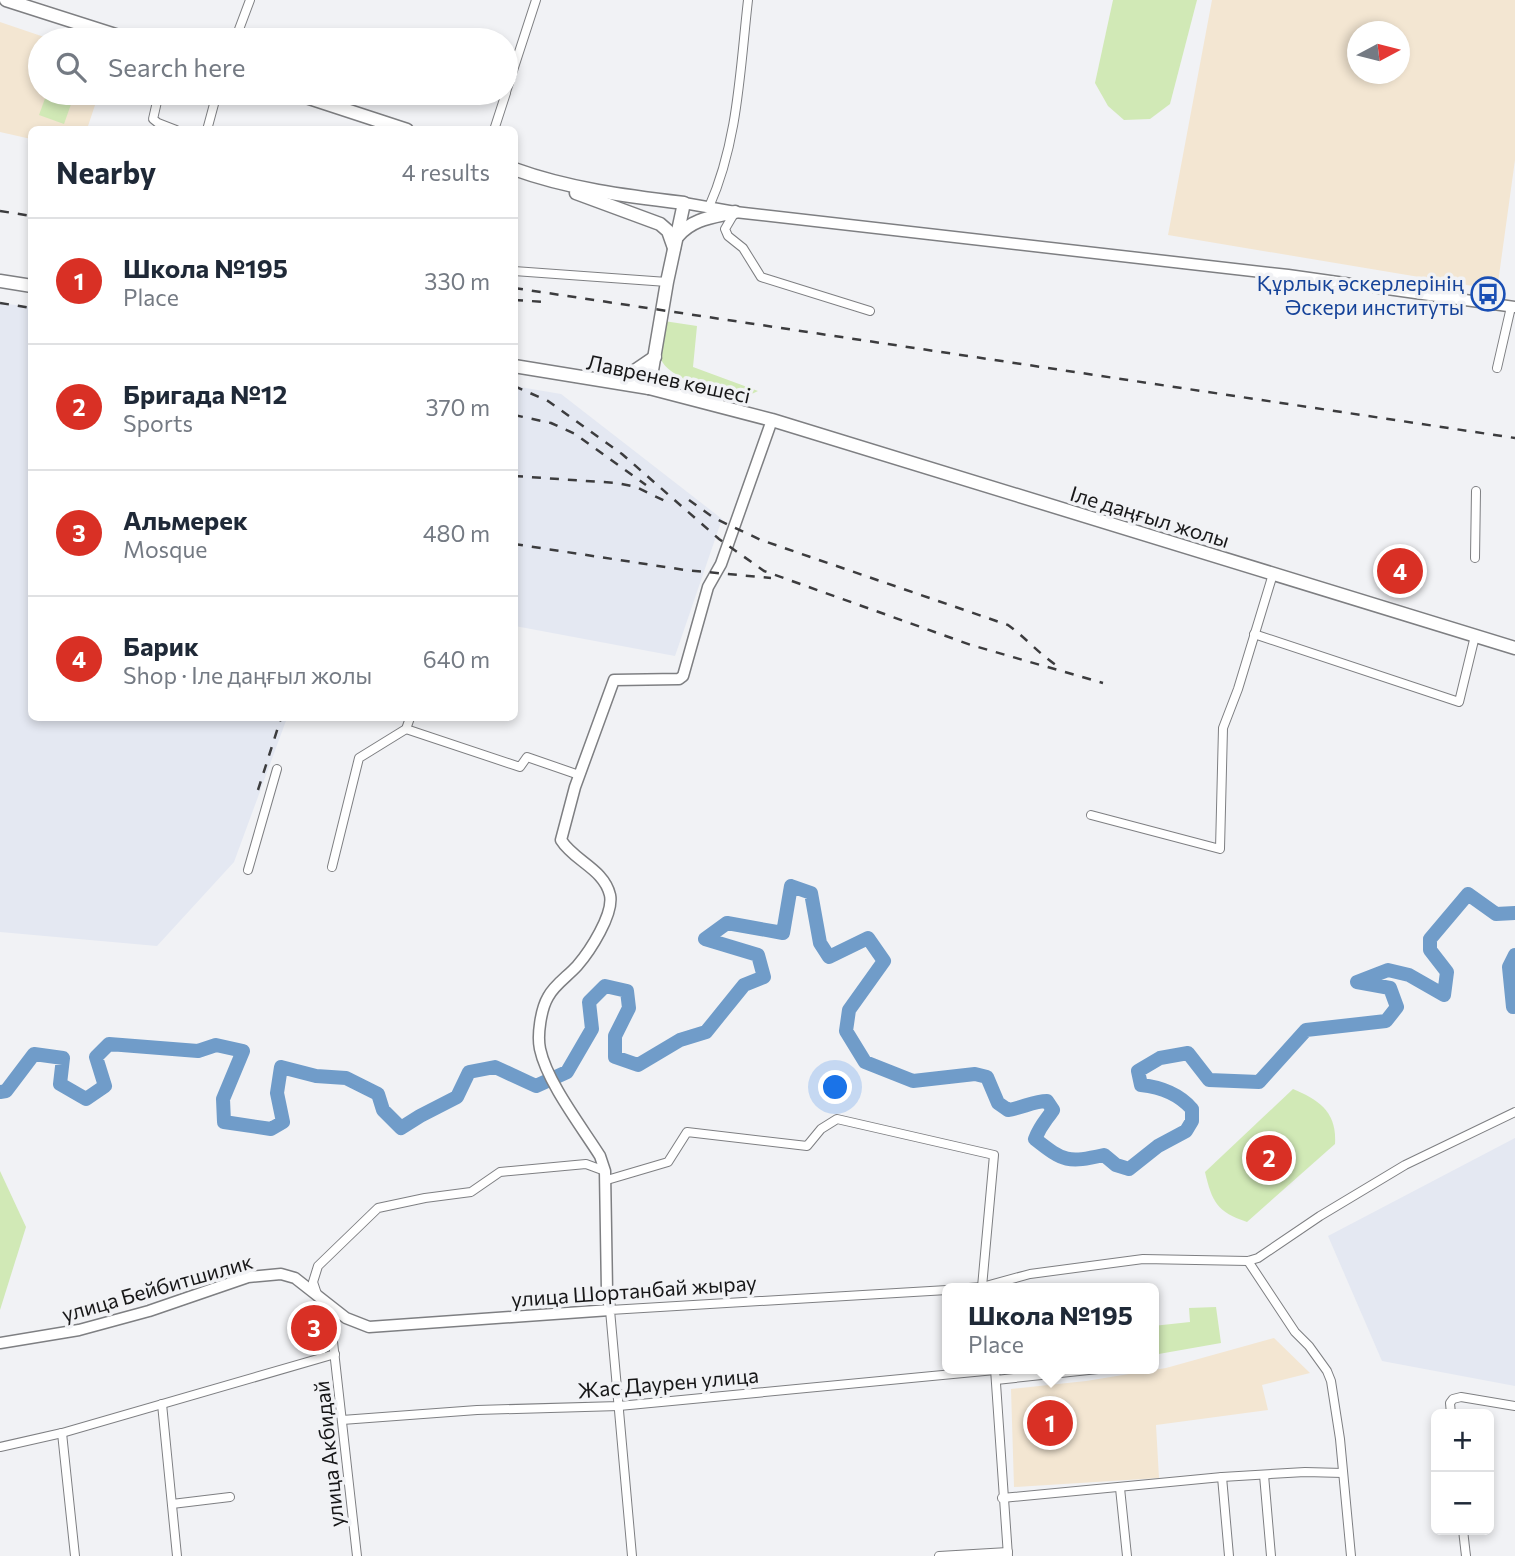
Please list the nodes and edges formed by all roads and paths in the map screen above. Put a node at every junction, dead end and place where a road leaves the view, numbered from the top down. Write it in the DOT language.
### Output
graph roads {
  1 [pos="6,0"];
  2 [pos="250,0"];
  3 [pos="536,0"];
  4 [pos="748,0"];
  5 [pos="94,28"];
  6 [pos="240,28"];
  7 [pos="518,55"];
  8 [pos="155,105"];
  9 [pos="214,105"];
  10 [pos="331,105"];
  11 [pos="502,105"];
  12 [pos="166,126"];
  13 [pos="208,126"];
  14 [pos="395,126"];
  15 [pos="495,126"];
  16 [pos="518,171"];
  17 [pos="543,180"];
  18 [pos="684,203"];
  19 [pos="709,208"];
  20 [pos="735,212"];
  21 [pos="675,243"];
  22 [pos="518,271"];
  23 [pos="0,281"];
  24 [pos="667,282"];
  25 [pos="28,285"];
  26 [pos="1513,307"];
  27 [pos="870,311"];
  28 [pos="655,357"];
  29 [pos="518,367"];
  30 [pos="1497,368"];
  31 [pos="587,379"];
  32 [pos="649,388"];
  33 [pos="772,421"];
  34 [pos="1476,491"];
  35 [pos="1475,558"];
  36 [pos="1273,574"];
  37 [pos="1254,634"];
  38 [pos="1475,636"];
  39 [pos="1515,648"];
  40 [pos="409,721"];
  41 [pos="406,729"];
  42 [pos="277,769"];
  43 [pos="579,775"];
  44 [pos="1091,815"];
  45 [pos="332,867"];
  46 [pos="248,870"];
  47 [pos="1515,1112"];
  48 [pos="606,1176"];
  49 [pos="1248,1261"];
  50 [pos="984,1283"];
  51 [pos="998,1283"];
  52 [pos="942,1290"];
  53 [pos="318,1297"];
  54 [pos="329,1306"];
  55 [pos="610,1310"];
  56 [pos="0,1343"];
  57 [pos="335,1353"];
  58 [pos="944,1374"];
  59 [pos="995,1374"];
  60 [pos="1052,1374"];
  61 [pos="996,1380"];
  62 [pos="162,1404"];
  63 [pos="619,1406"];
  64 [pos="1515,1406"];
  65 [pos="1451,1409"];
  66 [pos="342,1420"];
  67 [pos="62,1433"];
  68 [pos="0,1447"];
  69 [pos="1343,1473"];
  70 [pos="1264,1475"];
  71 [pos="1222,1477"];
  72 [pos="1120,1488"];
  73 [pos="230,1497"];
  74 [pos="1002,1498"];
  75 [pos="172,1504"];
  76 [pos="1464,1535"];
  77 [pos="1008,1554"];
  78 [pos="75,1556"];
  79 [pos="177,1556"];
  80 [pos="357,1556"];
  81 [pos="632,1556"];
  82 [pos="939,1556"];
  83 [pos="1127,1556"];
  84 [pos="1228,1556"];
  85 [pos="1271,1556"];
  86 [pos="1351,1556"];
  87 [pos="1466,1556"];
  1 -- 5 [label="main road"];
  2 -- 6 [label="street"];
  3 -- 7 [label="street"];
  4 -- 19 [label="street"];
  8 -- 12 [label="street"];
  9 -- 13 [label="street"];
  10 -- 14 [label="main road"];
  11 -- 15 [label="street"];
  16 -- 17 [label="main road"];
  17 -- 18 [label="main road"];
  17 -- 21 [label="main road"];
  18 -- 19 [label="street"];
  18 -- 21 [label="main road"];
  19 -- 20 [label="street"];
  20 -- 21 [label="main road"];
  20 -- 26 [label="street"];
  20 -- 27 [label="street"];
  21 -- 24 [label="main road"];
  22 -- 24 [label="street"];
  23 -- 25 [label="main road"];
  24 -- 28 [label="main road"];
  26 -- 30 [label="street"];
  28 -- 31 [label="main road"];
  28 -- 32 [label="main road"];
  29 -- 31 [label="main road, Лавренев көшесі"];
  31 -- 32 [label="main road, Лавренев көшесі"];
  32 -- 33 [label="main road, Лавренев көшесі"];
  33 -- 36 [label="main road, Іле даңғыл жолы"];
  33 -- 43 [label="street"];
  34 -- 35 [label="street"];
  36 -- 37 [label="street"];
  36 -- 38 [label="main road, Іле даңғыл жолы"];
  37 -- 38 [label="street"];
  37 -- 44 [label="street"];
  38 -- 39 [label="main road, Іле даңғыл жолы"];
  40 -- 41 [label="street"];
  41 -- 43 [label="street"];
  41 -- 45 [label="street"];
  42 -- 46 [label="street"];
  43 -- 48 [label="street"];
  47 -- 49 [label="street"];
  48 -- 50 [label="street"];
  48 -- 53 [label="street"];
  48 -- 55 [label="street"];
  49 -- 51 [label="street"];
  49 -- 69 [label="street"];
  52 -- 55 [label="street, улица Шортанбай жырау"];
  53 -- 54 [label="street, улица Бейбитшилик"];
  53 -- 56 [label="street, улица Бейбитшилик"];
  54 -- 55 [label="street, улица Шортанбай жырау"];
  54 -- 57 [label="street, улица Акбидай"];
  55 -- 63 [label="street"];
  57 -- 62 [label="street"];
  57 -- 66 [label="street, улица Акбидай"];
  58 -- 63 [label="street, Жас Даурен улица"];
  59 -- 61 [label="street"];
  60 -- 61 [label="street"];
  61 -- 74 [label="street"];
  62 -- 67 [label="street"];
  62 -- 75 [label="street"];
  63 -- 66 [label="street, Жас Даурен улица"];
  63 -- 81 [label="street"];
  64 -- 65 [label="street"];
  66 -- 80 [label="street, улица Акбидай"];
  67 -- 68 [label="street"];
  67 -- 78 [label="street"];
  69 -- 70 [label="street"];
  69 -- 86 [label="street"];
  70 -- 71 [label="street"];
  70 -- 85 [label="street"];
  71 -- 72 [label="street"];
  71 -- 84 [label="street"];
  72 -- 74 [label="street"];
  72 -- 83 [label="street"];
  73 -- 75 [label="street"];
  74 -- 77 [label="street"];
  75 -- 79 [label="street"];
  76 -- 87 [label="street"];
  77 -- 82 [label="street"];
}
